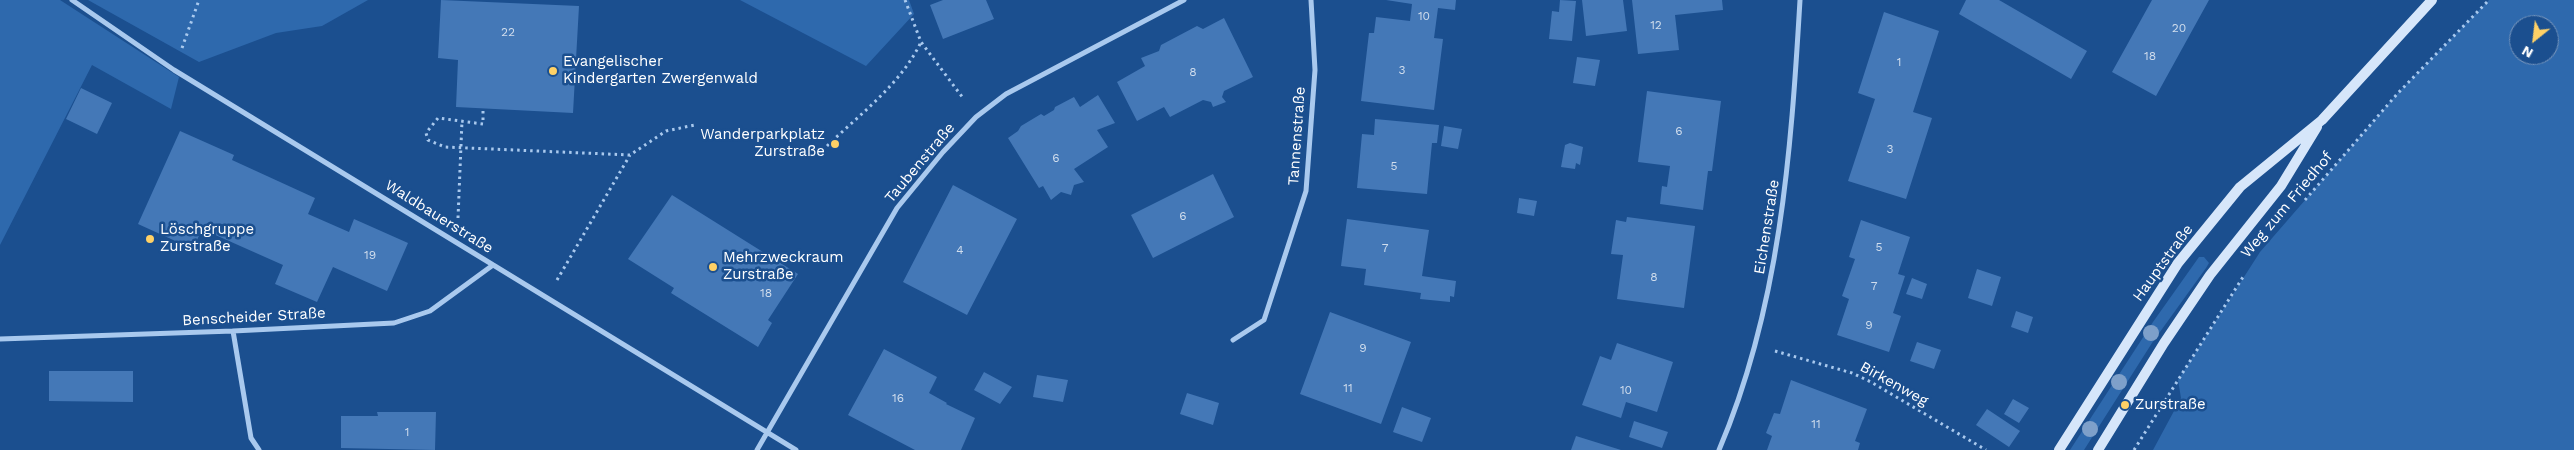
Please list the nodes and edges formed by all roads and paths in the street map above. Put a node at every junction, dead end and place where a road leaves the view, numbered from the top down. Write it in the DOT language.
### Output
graph roads {
  1 [pos="72,0"];
  2 [pos="199,0"];
  3 [pos="905,0"];
  4 [pos="1184,0"];
  5 [pos="1310,0"];
  6 [pos="1800,0"];
  7 [pos="2432,0"];
  8 [pos="2489,0"];
  9 [pos="921,42"];
  10 [pos="174,70"];
  11 [pos="483,111"];
  12 [pos="976,117"];
  13 [pos="2322,120"];
  14 [pos="462,121"];
  15 [pos="695,125"];
  16 [pos="461,146"];
  17 [pos="827,146"];
  18 [pos="630,155"];
  19 [pos="2304,201"];
  20 [pos="457,242"];
  21 [pos="493,265"];
  22 [pos="2244,276"];
  23 [pos="545,296"];
  24 [pos="234,331"];
  25 [pos="0,339"];
  26 [pos="1233,340"];
  27 [pos="1756,345"];
  28 [pos="765,433"];
  29 [pos="259,450"];
  30 [pos="757,450"];
  31 [pos="796,450"];
  32 [pos="1719,450"];
  33 [pos="1986,450"];
  34 [pos="2059,450"];
  35 [pos="2098,450"];
  36 [pos="2134,450"];
  1 -- 10 [label="street, Waldbauerstraße"];
  2 -- 10 [label="path"];
  3 -- 9 [label="path"];
  4 -- 12 [label="street, Taubenstraße"];
  5 -- 26 [label="street, Tannenstraße"];
  6 -- 27 [label="street, Eichenstraße"];
  7 -- 13 [label="main road, Hauptstraße"];
  8 -- 19 [label="path, Weg zum Friedhof"];
  9 -- 12 [label="path"];
  9 -- 17 [label="path"];
  10 -- 20 [label="street, Waldbauerstraße"];
  11 -- 14 [label="path"];
  12 -- 28 [label="street, Taubenstraße"];
  13 -- 34 [label="main road, Hauptstraße"];
  13 -- 35 [label="main road, Hauptstraße"];
  14 -- 16 [label="path"];
  14 -- 16 [label="path"];
  15 -- 18 [label="path"];
  16 -- 18 [label="path"];
  16 -- 20 [label="path"];
  18 -- 23 [label="path"];
  20 -- 21 [label="street, Waldbauerstraße"];
  21 -- 23 [label="street, Waldbauerstraße"];
  21 -- 24 [label="street, Benscheider Straße"];
  22 -- 36 [label="path, Weg zum Friedhof"];
  23 -- 28 [label="street, Waldbauerstraße"];
  24 -- 25 [label="street, Benscheider Straße"];
  24 -- 29 [label="street"];
  27 -- 32 [label="street, Eichenstraße"];
  27 -- 33 [label="path, Birkenweg"];
  28 -- 30 [label="street, Taubenstraße"];
  28 -- 31 [label="street, Waldbauerstraße"];
}
